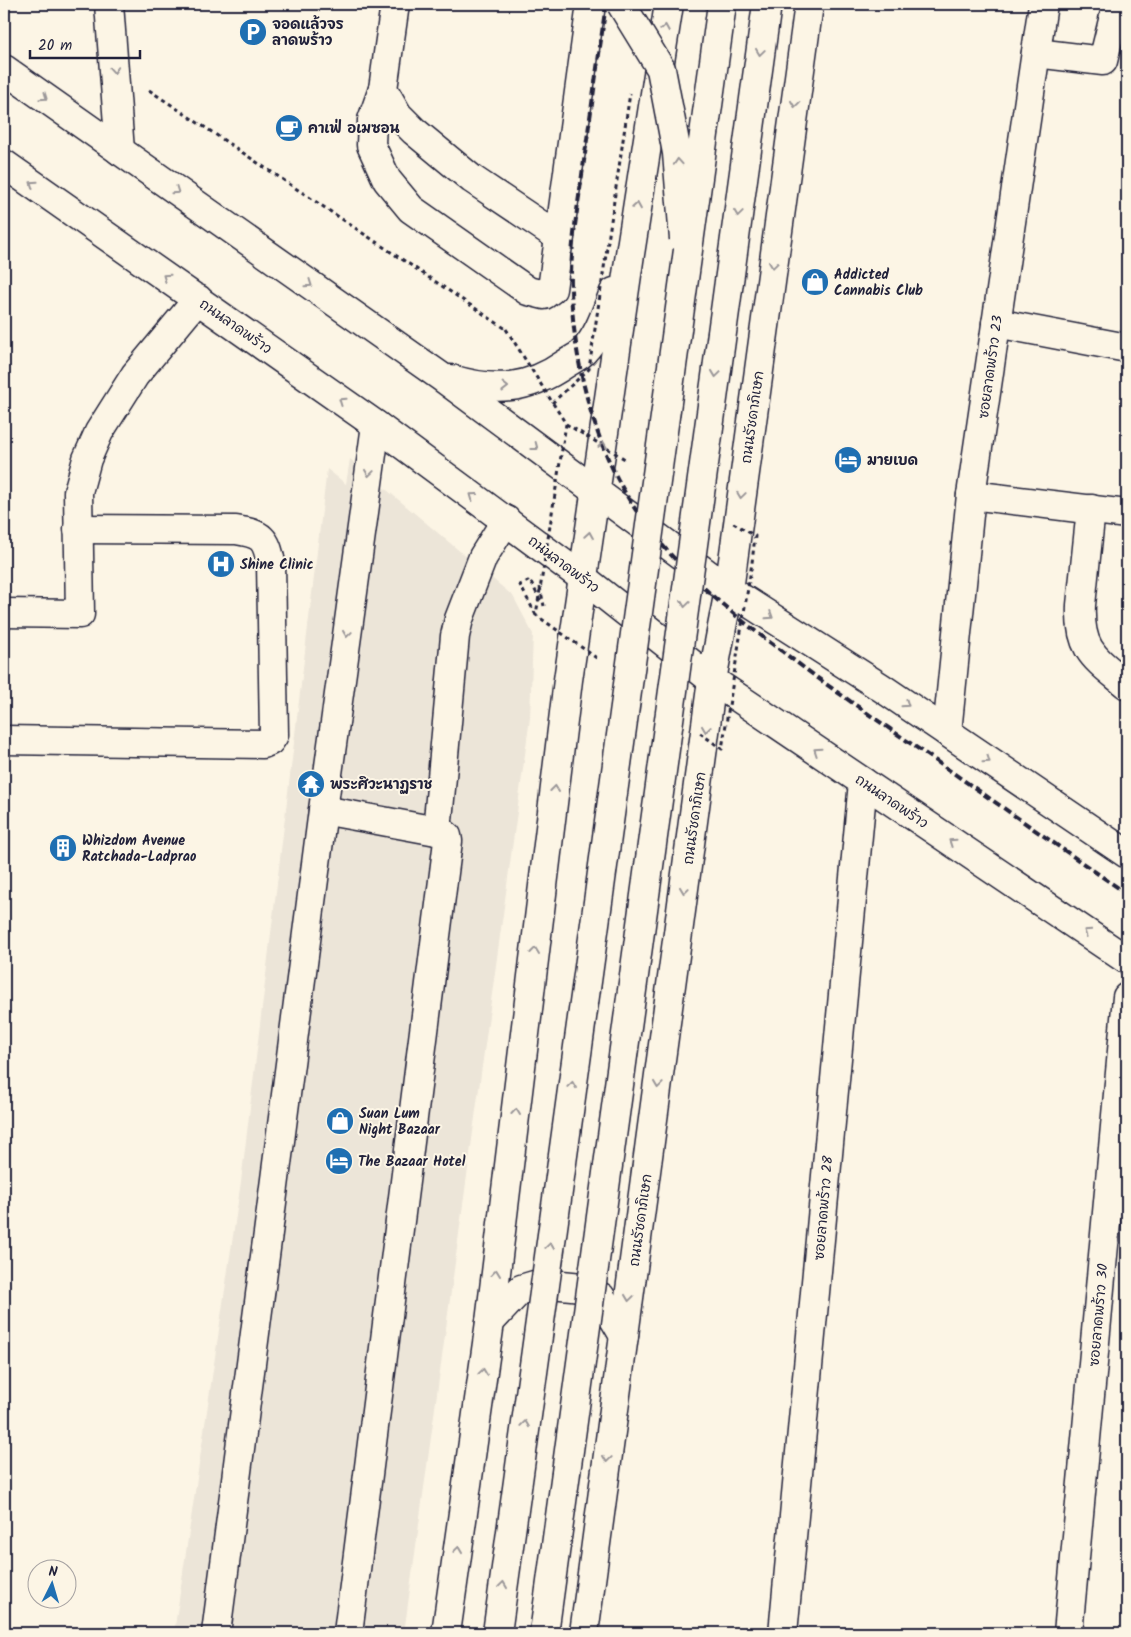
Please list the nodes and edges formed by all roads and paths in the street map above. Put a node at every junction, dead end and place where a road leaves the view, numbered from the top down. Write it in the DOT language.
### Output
graph roads {
  1 [pos="109,4"];
  2 [pos="395,4"];
  3 [pos="591,4"];
  4 [pos="621,4"];
  5 [pos="669,4"];
  6 [pos="722,4"];
  7 [pos="767,4"];
  8 [pos="809,4"];
  9 [pos="1043,4"];
  10 [pos="1117,4"];
  11 [pos="1036,53"];
  12 [pos="114,67"];
  13 [pos="4,69"];
  14 [pos="383,89"];
  15 [pos="630,92"];
  16 [pos="120,151"];
  17 [pos="4,164"];
  18 [pos="560,238"];
  19 [pos="630,254"];
  20 [pos="685,263"];
  21 [pos="198,299"];
  22 [pos="996,323"];
  23 [pos="1127,348"];
  24 [pos="440,376"];
  25 [pos="376,425"];
  26 [pos="596,493"];
  27 [pos="971,495"];
  28 [pos="1091,509"];
  29 [pos="1127,514"];
  30 [pos="506,520"];
  31 [pos="78,529"];
  32 [pos="583,578"];
  33 [pos="728,590"];
  34 [pos="545,609"];
  35 [pos="4,613"];
  36 [pos="536,615"];
  37 [pos="712,680"];
  38 [pos="1127,685"];
  39 [pos="947,732"];
  40 [pos="4,740"];
  41 [pos="863,782"];
  42 [pos="323,810"];
  43 [pos="437,831"];
  44 [pos="1127,854"];
  45 [pos="1127,960"];
  46 [pos="1127,998"];
  47 [pos="490,1322"];
  48 [pos="624,1336"];
  49 [pos="216,1633"];
  50 [pos="348,1633"];
  51 [pos="446,1633"];
  52 [pos="496,1633"];
  53 [pos="544,1633"];
  54 [pos="584,1633"];
  55 [pos="783,1633"];
  56 [pos="1068,1633"];
  1 -- 12 [label="main road"];
  2 -- 14 [label="main road"];
  3 -- 18 [label="main road"];
  20 -- 4 [label="main road, one-way, bridge"];
  19 -- 5 [label="main road, one-way"];
  6 -- 20 [label="main road, bridge"];
  7 -- 53 [label="main road, one-way, bridge"];
  8 -- 33 [label="main road, ถนนรัชดาภิเษก, one-way"];
  9 -- 11 [label="main road, ซอยลาดพร้าว 23"];
  10 -- 11 [label="main road"];
  11 -- 22 [label="main road, ซอยลาดพร้าว 23"];
  12 -- 15 [label="path, bridge"];
  12 -- 16 [label="main road, one-way"];
  13 -- 16 [label="main road, one-way"];
  14 -- 18 [label="main road"];
  14 -- 18 [label="main road"];
  16 -- 24 [label="main road, one-way"];
  21 -- 17 [label="main road, ถนนลาดพร้าว, one-way"];
  24 -- 19 [label="main road, one-way"];
  26 -- 19 [label="main road, one-way"];
  52 -- 20 [label="main road, one-way, bridge"];
  25 -- 21 [label="main road, ถนนลาดพร้าว, one-way"];
  21 -- 31 [label="main road"];
  22 -- 23 [label="main road"];
  22 -- 27 [label="main road, ซอยลาดพร้าว 23"];
  24 -- 26 [label="main road, one-way"];
  30 -- 25 [label="main road, ถนนลาดพร้าว, one-way"];
  25 -- 42 [label="main road, one-way"];
  32 -- 26 [label="main road, one-way"];
  26 -- 33 [label="main road"];
  27 -- 28 [label="main road"];
  27 -- 39 [label="main road, ซอยลาดพร้าว 23"];
  28 -- 29 [label="main road"];
  28 -- 38 [label="main road"];
  30 -- 32 [label="main road, ถนนลาดพร้าว"];
  30 -- 43 [label="main road"];
  31 -- 35 [label="main road"];
  31 -- 40 [label="main road"];
  32 -- 37 [label="main road, ถนนลาดพร้าว"];
  47 -- 32 [label="main road, one-way"];
  33 -- 37 [label="main road, ถนนรัชดาภิเษก"];
  33 -- 39 [label="main road, one-way"];
  34 -- 36 [label="path"];
  41 -- 37 [label="main road, ถนนลาดพร้าว, one-way"];
  37 -- 48 [label="main road, ถนนรัชดาภิเษก, one-way"];
  39 -- 44 [label="main road, one-way"];
  45 -- 41 [label="main road, ถนนลาดพร้าว, one-way"];
  41 -- 55 [label="main road, ซอยลาดพร้าว 28"];
  42 -- 43 [label="main road"];
  42 -- 49 [label="main road"];
  43 -- 50 [label="main road"];
  46 -- 56 [label="main road, ซอยลาดพร้าว 30"];
  47 -- 48 [label="main road"];
  51 -- 47 [label="main road, one-way"];
  48 -- 54 [label="main road, ถนนรัชดาภิเษก, one-way"];
}
